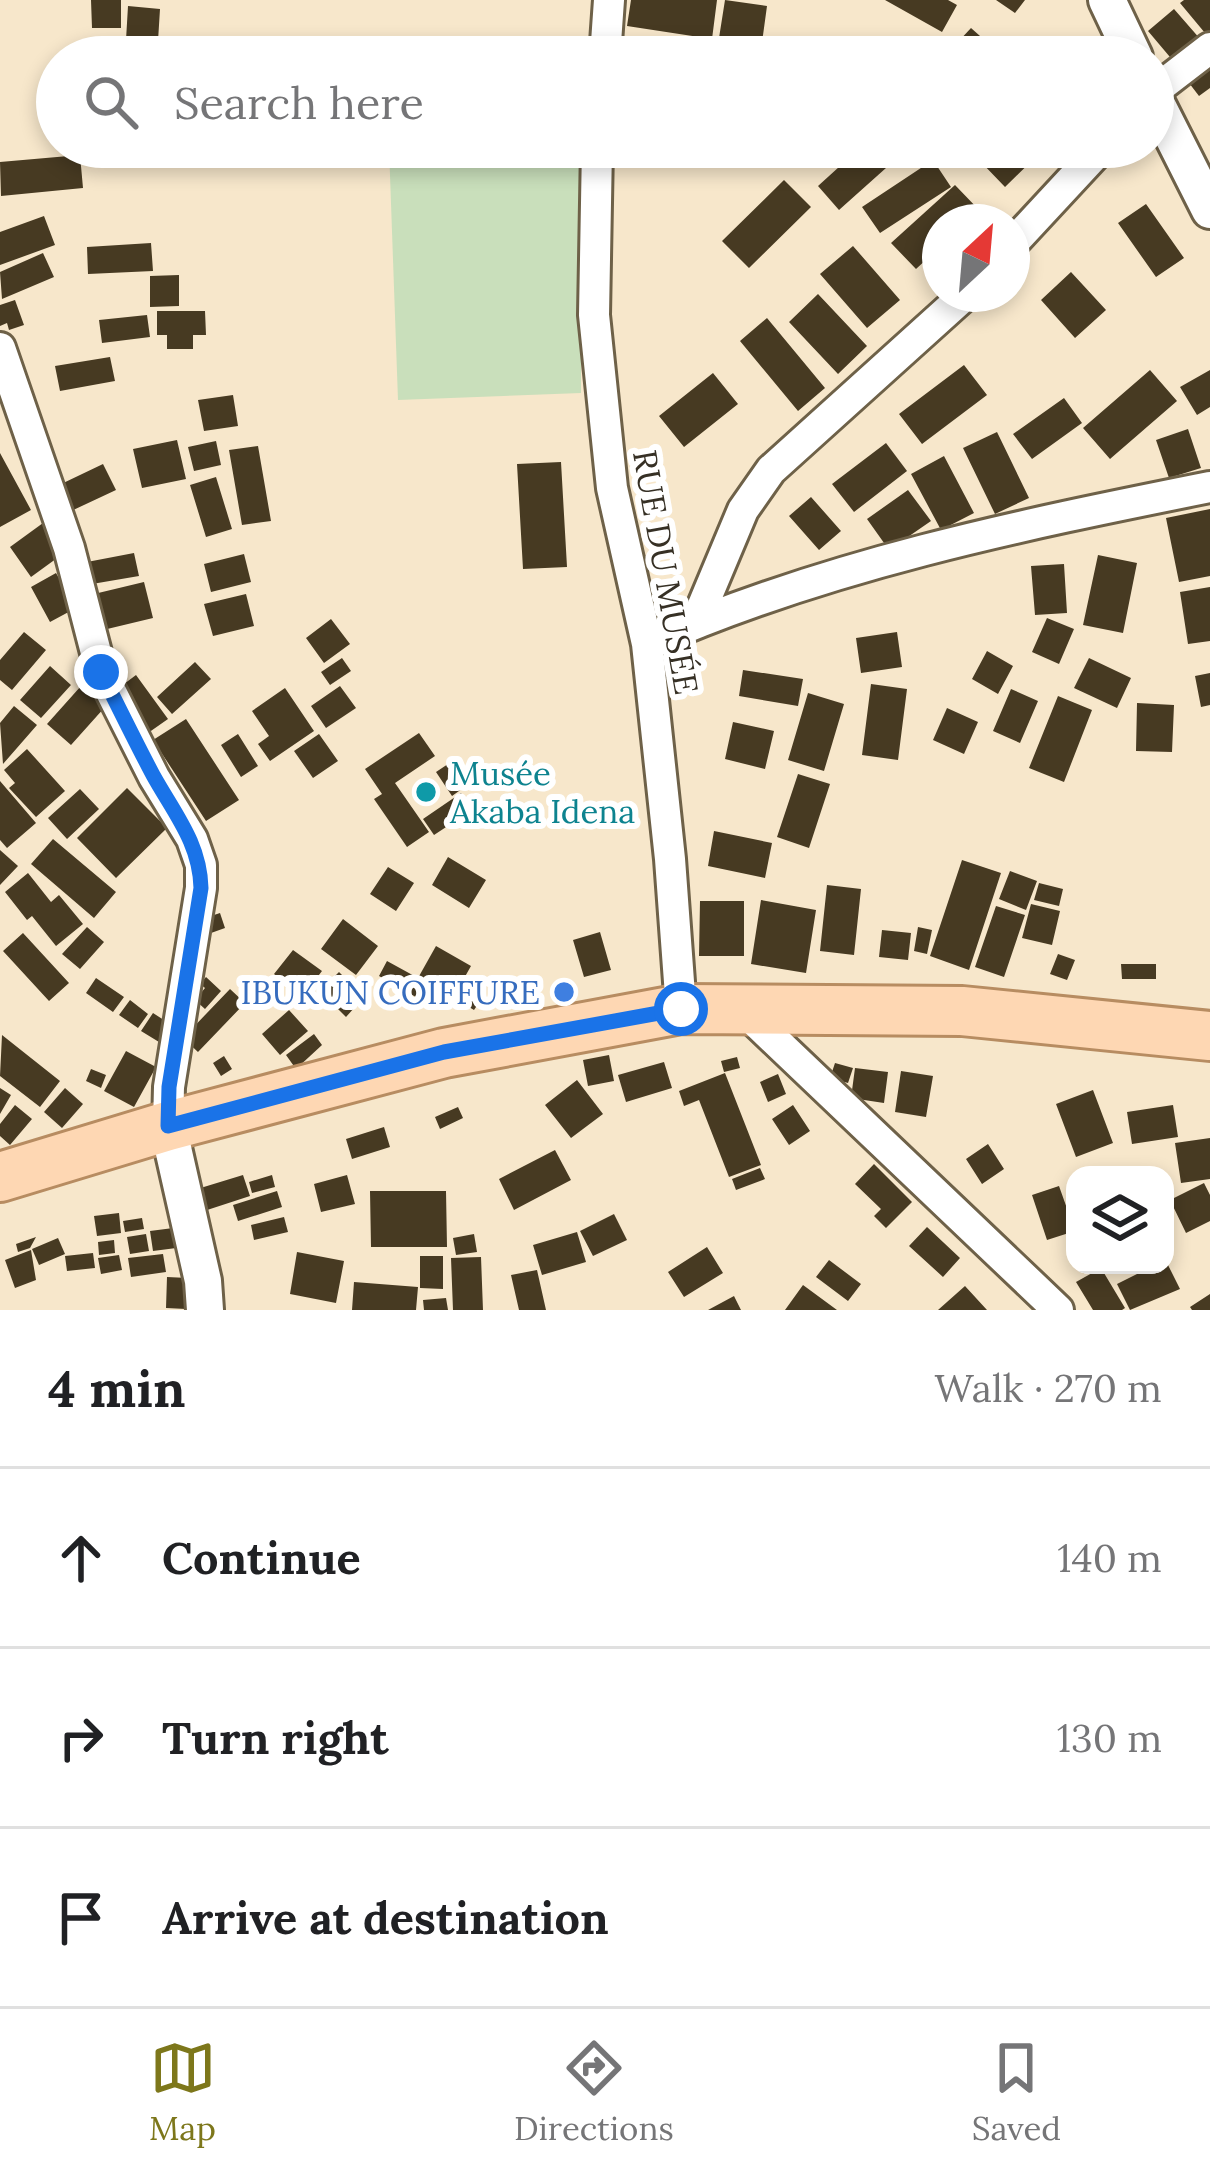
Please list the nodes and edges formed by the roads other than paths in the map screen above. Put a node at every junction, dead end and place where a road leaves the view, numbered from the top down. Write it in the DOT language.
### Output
graph roads {
  1 [pos="609,0"];
  2 [pos="1107,0"];
  3 [pos="606,36"];
  4 [pos="1124,36"];
  5 [pos="1210,47"];
  6 [pos="1174,77"];
  7 [pos="1174,137"];
  8 [pos="598,168"];
  9 [pos="1083,168"];
  10 [pos="1210,210"];
  11 [pos="1030,225"];
  12 [pos="946,312"];
  13 [pos="0,348"];
  14 [pos="1210,487"];
  15 [pos="696,622"];
  16 [pos="647,644"];
  17 [pos="740,1006"];
  18 [pos="681,1009"];
  19 [pos="1210,1036"];
  20 [pos="168,1126"];
  21 [pos="0,1177"];
  22 [pos="206,1310"];
  23 [pos="1058,1310"];
  1 -- 3 [label="street"];
  2 -- 4 [label="street"];
  5 -- 6 [label="street"];
  7 -- 10 [label="street"];
  8 -- 16 [label="street, RUE DU MUSÉE"];
  9 -- 11 [label="street"];
  12 -- 15 [label="street"];
  13 -- 20 [label="street"];
  14 -- 15 [label="street"];
  15 -- 16 [label="street"];
  16 -- 18 [label="street, RUE DU MUSÉE"];
  17 -- 18 [label="main road"];
  17 -- 19 [label="main road"];
  17 -- 23 [label="street"];
  18 -- 20 [label="main road"];
  20 -- 21 [label="main road"];
  20 -- 22 [label="street"];
}
